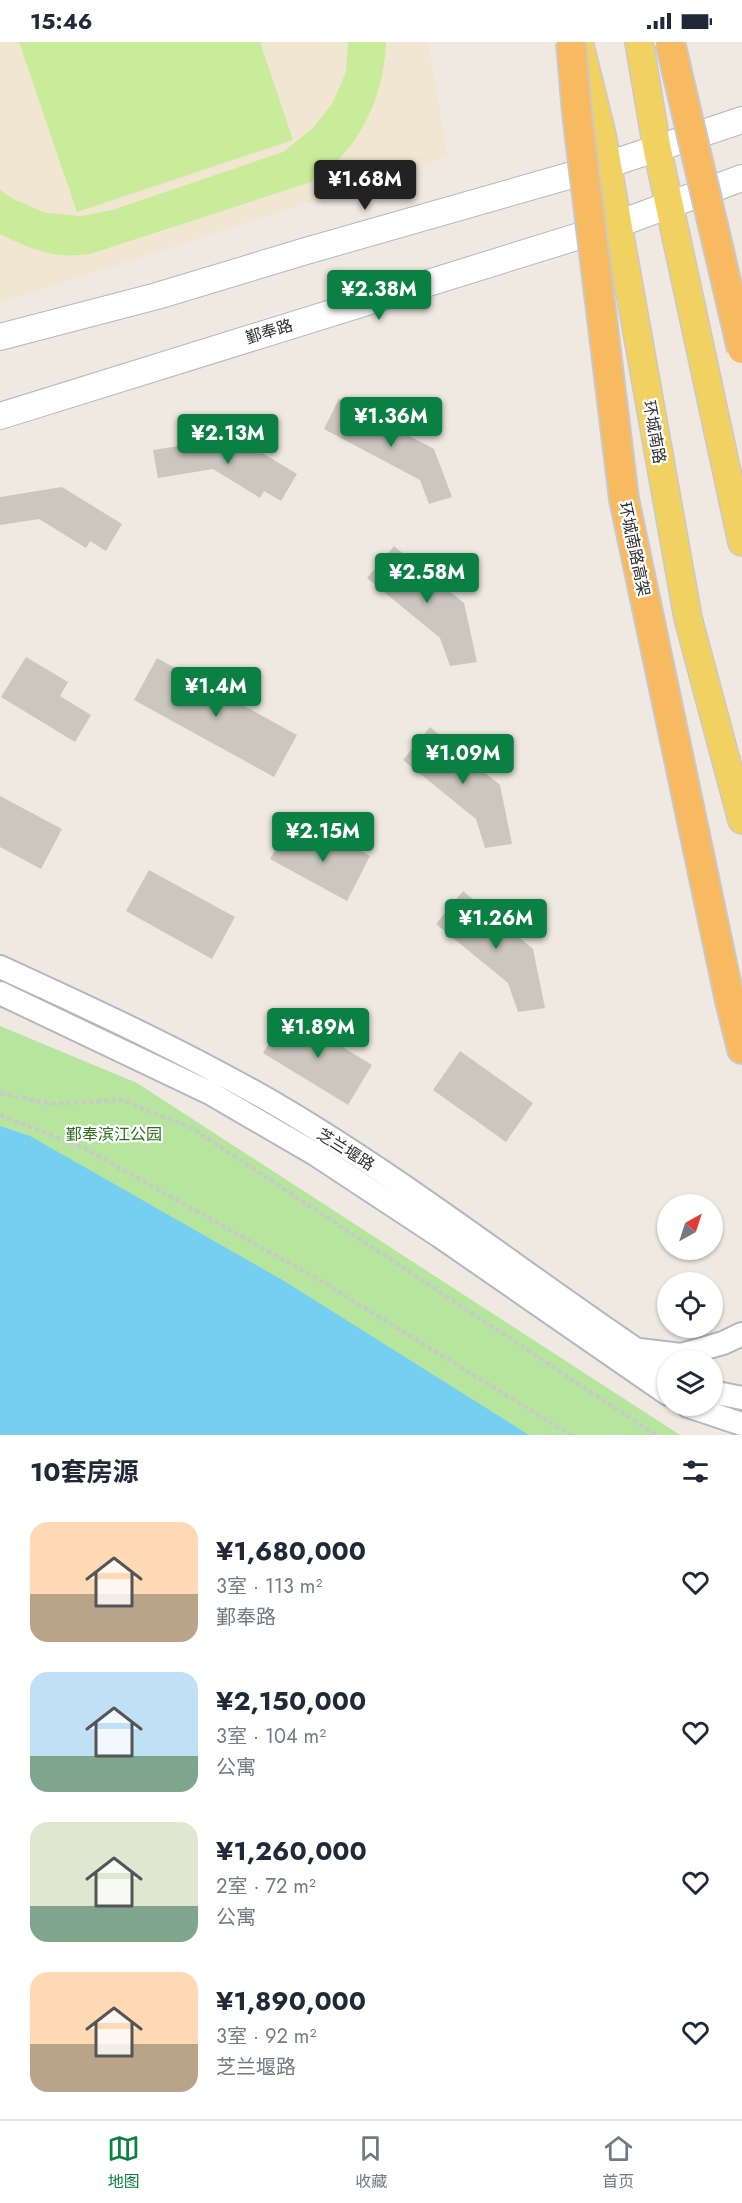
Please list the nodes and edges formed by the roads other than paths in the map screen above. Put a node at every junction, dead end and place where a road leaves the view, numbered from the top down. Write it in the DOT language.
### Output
graph roads {
  1 [pos="571,42"];
  2 [pos="579,42"];
  3 [pos="639,42"];
  4 [pos="670,42"];
  5 [pos="742,120"];
  6 [pos="657,148"];
  7 [pos="607,165"];
  8 [pos="742,178"];
  9 [pos="669,206"];
  10 [pos="618,224"];
  11 [pos="0,337"];
  12 [pos="742,349"];
  13 [pos="0,416"];
  14 [pos="742,542"];
  15 [pos="742,820"];
  16 [pos="0,967"];
  17 [pos="0,993"];
  18 [pos="742,1049"];
  19 [pos="742,1334"];
  20 [pos="635,1350"];
  21 [pos="657,1364"];
  22 [pos="657,1386"];
  23 [pos="723,1394"];
  24 [pos="742,1398"];
  25 [pos="718,1416"];
  26 [pos="742,1424"];
  1 -- 18 [label="highway, 环城南路高架, bridge"];
  2 -- 7 [label="main road, 环城南路"];
  3 -- 6 [label="main road"];
  4 -- 12 [label="highway, bridge"];
  5 -- 6 [label="main road"];
  6 -- 7 [label="main road"];
  6 -- 9 [label="main road"];
  7 -- 10 [label="main road, 环城南路"];
  7 -- 11 [label="main road"];
  8 -- 9 [label="main road, 鄞奉路"];
  9 -- 10 [label="main road, 鄞奉路"];
  9 -- 14 [label="main road"];
  10 -- 13 [label="main road, 鄞奉路"];
  10 -- 15 [label="main road, 环城南路"];
  16 -- 20 [label="street, 芝兰堰路"];
  17 -- 22 [label="street, 芝兰堰路"];
  19 -- 20 [label="street"];
  20 -- 21 [label="street, 芝兰堰路"];
  23 -- 24 [label="street"];
  25 -- 26 [label="street"];
}
